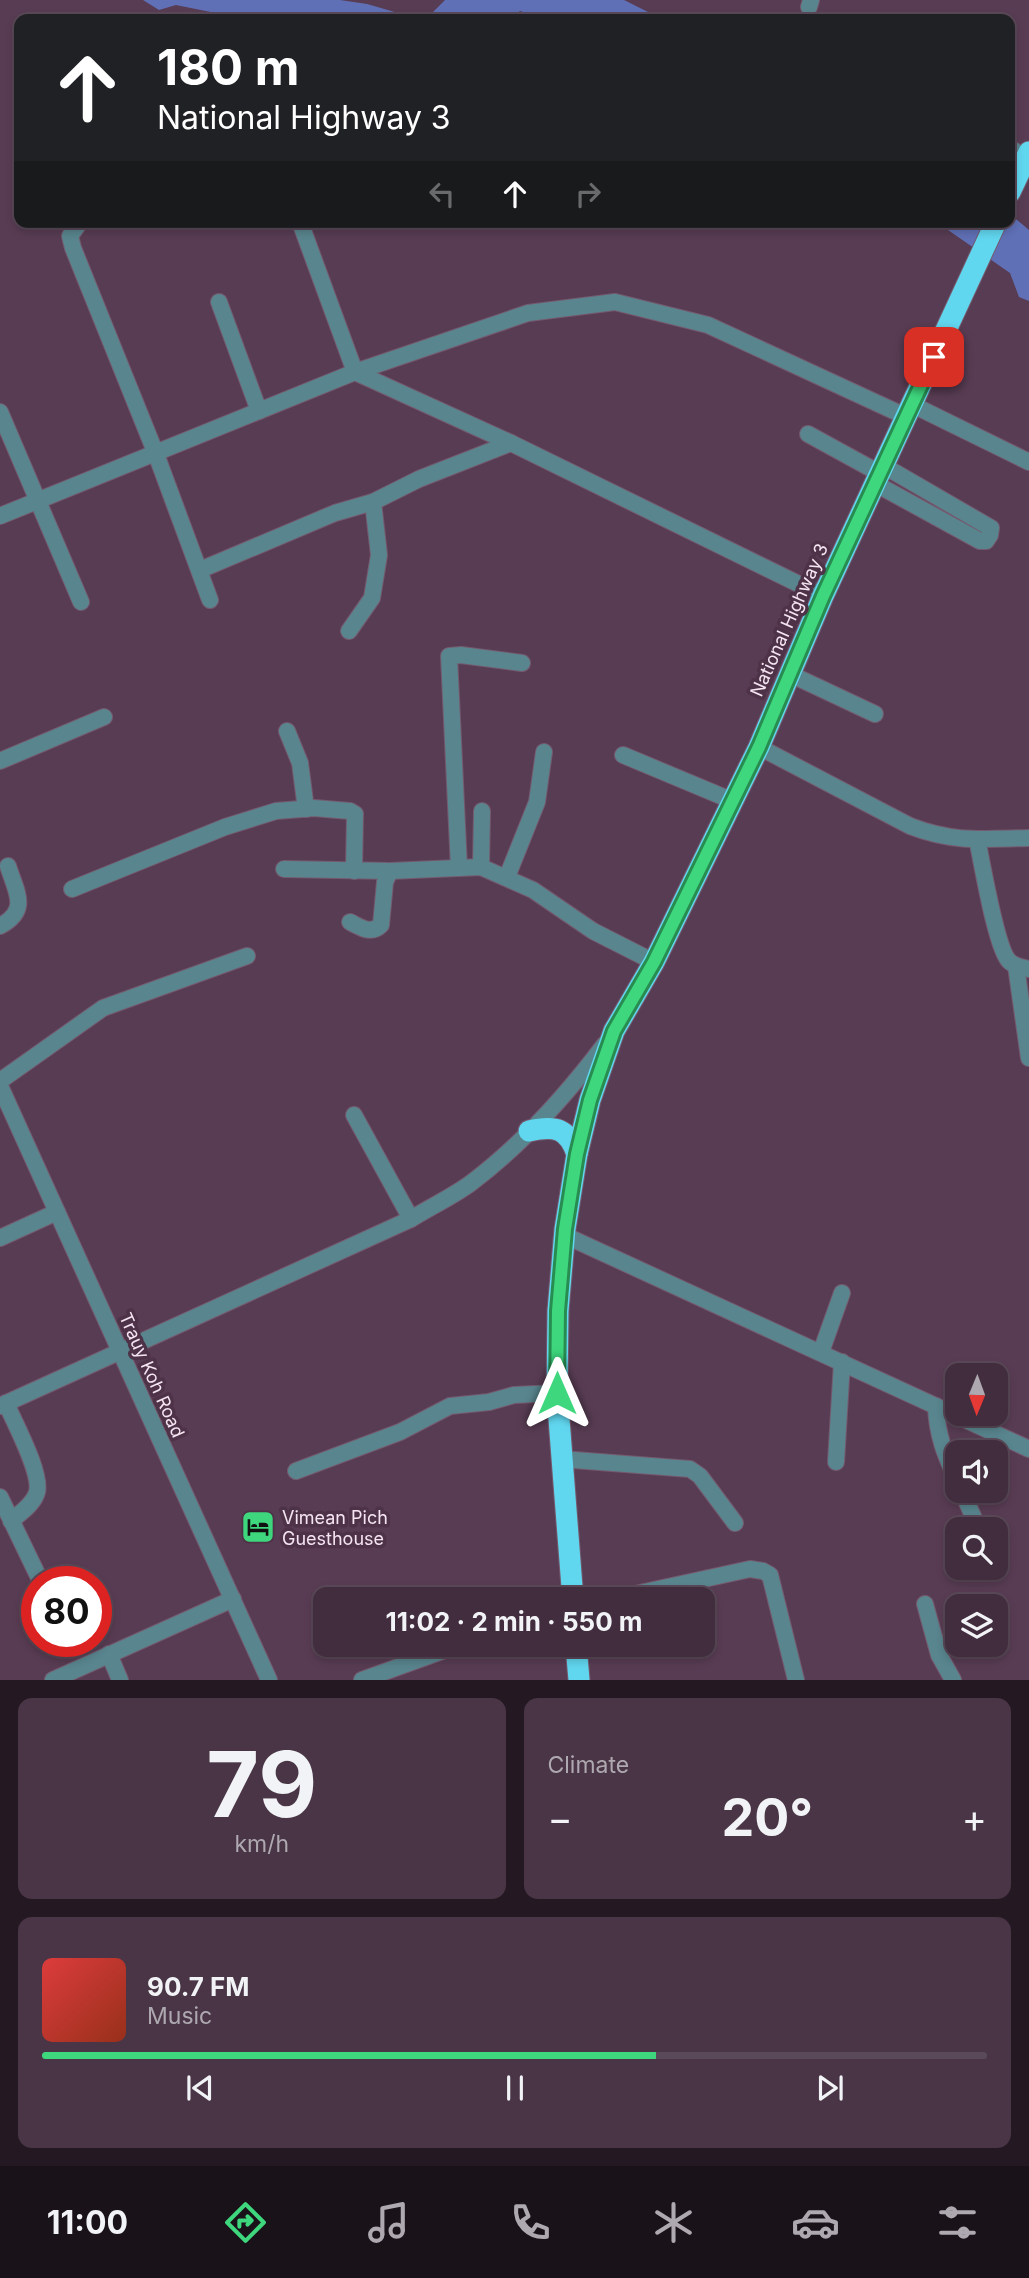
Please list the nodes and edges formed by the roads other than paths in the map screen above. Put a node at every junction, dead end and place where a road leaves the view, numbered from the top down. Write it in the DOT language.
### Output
graph roads {
  1 [pos="1022,153"];
  2 [pos="1015,176"];
  3 [pos="76,228"];
  4 [pos="302,228"];
  5 [pos="993,228"];
  6 [pos="219,302"];
  7 [pos="355,372"];
  8 [pos="259,411"];
  9 [pos="910,411"];
  10 [pos="0,412"];
  11 [pos="808,434"];
  12 [pos="511,443"];
  13 [pos="156,454"];
  14 [pos="1029,462"];
  15 [pos="880,474"];
  16 [pos="39,501"];
  17 [pos="373,502"];
  18 [pos="0,516"];
  19 [pos="200,570"];
  20 [pos="823,596"];
  21 [pos="210,600"];
  22 [pos="81,603"];
  23 [pos="349,631"];
  24 [pos="523,663"];
  25 [pos="790,674"];
  26 [pos="876,714"];
  27 [pos="104,717"];
  28 [pos="287,731"];
  29 [pos="759,747"];
  30 [pos="544,752"];
  31 [pos="624,755"];
  32 [pos="0,761"];
  33 [pos="733,801"];
  34 [pos="306,809"];
  35 [pos="482,811"];
  36 [pos="1029,838"];
  37 [pos="977,839"];
  38 [pos="8,866"];
  39 [pos="481,867"];
  40 [pos="459,868"];
  41 [pos="284,869"];
  42 [pos="354,871"];
  43 [pos="390,871"];
  44 [pos="507,877"];
  45 [pos="72,889"];
  46 [pos="350,922"];
  47 [pos="0,926"];
  48 [pos="247,956"];
  49 [pos="654,962"];
  50 [pos="1023,968"];
  51 [pos="614,1031"];
  52 [pos="1029,1058"];
  53 [pos="0,1084"];
  54 [pos="354,1115"];
  55 [pos="529,1131"];
  56 [pos="577,1154"];
  57 [pos="57,1212"];
  58 [pos="411,1219"];
  59 [pos="564,1236"];
  60 [pos="0,1238"];
  61 [pos="842,1293"];
  62 [pos="121,1352"];
  63 [pos="821,1352"];
  64 [pos="842,1362"];
  65 [pos="557,1393"];
  66 [pos="3,1404"];
  67 [pos="936,1406"];
  68 [pos="1029,1449"];
  69 [pos="945,1453"];
  70 [pos="561,1459"];
  71 [pos="836,1462"];
  72 [pos="296,1471"];
  73 [pos="0,1497"];
  74 [pos="11,1521"];
  75 [pos="735,1523"];
  76 [pos="33,1566"];
  77 [pos="572,1587"];
  78 [pos="668,1587"];
  79 [pos="233,1599"];
  80 [pos="925,1604"];
  81 [pos="112,1653"];
  82 [pos="102,1657"];
  83 [pos="110,1657"];
  84 [pos="425,1657"];
  85 [pos="577,1657"];
  86 [pos="53,1679"];
  87 [pos="120,1679"];
  88 [pos="269,1679"];
  89 [pos="362,1679"];
  90 [pos="579,1679"];
  91 [pos="796,1679"];
  92 [pos="953,1679"];
  1 -- 2 [label="highway"];
  3 -- 13 [label="street"];
  4 -- 7 [label="street"];
  5 -- 9 [label="highway, National Highway 3"];
  6 -- 8 [label="street"];
  7 -- 8 [label="street"];
  7 -- 9 [label="street"];
  7 -- 12 [label="street"];
  8 -- 13 [label="street"];
  9 -- 14 [label="street"];
  9 -- 15 [label="highway, National Highway 3"];
  10 -- 16 [label="street"];
  11 -- 15 [label="street"];
  12 -- 17 [label="street"];
  12 -- 20 [label="street"];
  13 -- 16 [label="street"];
  13 -- 19 [label="street"];
  15 -- 15 [label="street"];
  15 -- 20 [label="highway, National Highway 3"];
  16 -- 18 [label="street"];
  16 -- 22 [label="street"];
  17 -- 19 [label="street"];
  17 -- 23 [label="street"];
  19 -- 21 [label="street"];
  20 -- 25 [label="highway, National Highway 3"];
  24 -- 40 [label="street"];
  25 -- 26 [label="street"];
  25 -- 29 [label="highway, National Highway 3"];
  27 -- 32 [label="street"];
  28 -- 34 [label="street"];
  29 -- 33 [label="highway, National Highway 3"];
  29 -- 37 [label="street"];
  30 -- 44 [label="street"];
  31 -- 33 [label="street"];
  33 -- 49 [label="highway, National Highway 3"];
  34 -- 42 [label="street"];
  34 -- 45 [label="street"];
  35 -- 39 [label="street"];
  36 -- 37 [label="street"];
  37 -- 50 [label="street"];
  38 -- 47 [label="street"];
  39 -- 40 [label="street"];
  39 -- 44 [label="street"];
  40 -- 43 [label="street"];
  41 -- 42 [label="street"];
  42 -- 43 [label="street"];
  43 -- 46 [label="street"];
  44 -- 49 [label="street"];
  48 -- 53 [label="street"];
  49 -- 51 [label="highway, National Highway 3"];
  50 -- 52 [label="street"];
  51 -- 55 [label="street"];
  51 -- 56 [label="highway, National Highway 3"];
  53 -- 57 [label="street, Trauy Koh Road"];
  54 -- 58 [label="street"];
  55 -- 56 [label="highway"];
  55 -- 58 [label="street"];
  56 -- 59 [label="highway, National Highway 3"];
  57 -- 60 [label="street"];
  57 -- 62 [label="street, Trauy Koh Road"];
  58 -- 62 [label="street"];
  59 -- 63 [label="street"];
  59 -- 65 [label="highway, National Highway 3"];
  61 -- 63 [label="street"];
  62 -- 66 [label="street"];
  62 -- 79 [label="street, Trauy Koh Road"];
  63 -- 64 [label="street"];
  64 -- 67 [label="street"];
  64 -- 71 [label="street"];
  65 -- 70 [label="highway, National Highway 3"];
  65 -- 72 [label="street"];
  66 -- 74 [label="street"];
  67 -- 68 [label="street"];
  67 -- 69 [label="street"];
  70 -- 75 [label="street"];
  70 -- 77 [label="highway, National Highway 3"];
  73 -- 74 [label="street"];
  74 -- 76 [label="street"];
  78 -- 91 [label="street"];
  79 -- 81 [label="street"];
  79 -- 88 [label="street, Trauy Koh Road"];
  80 -- 92 [label="street"];
  82 -- 86 [label="street"];
  83 -- 87 [label="street"];
  84 -- 89 [label="street"];
  85 -- 90 [label="highway"];
}
